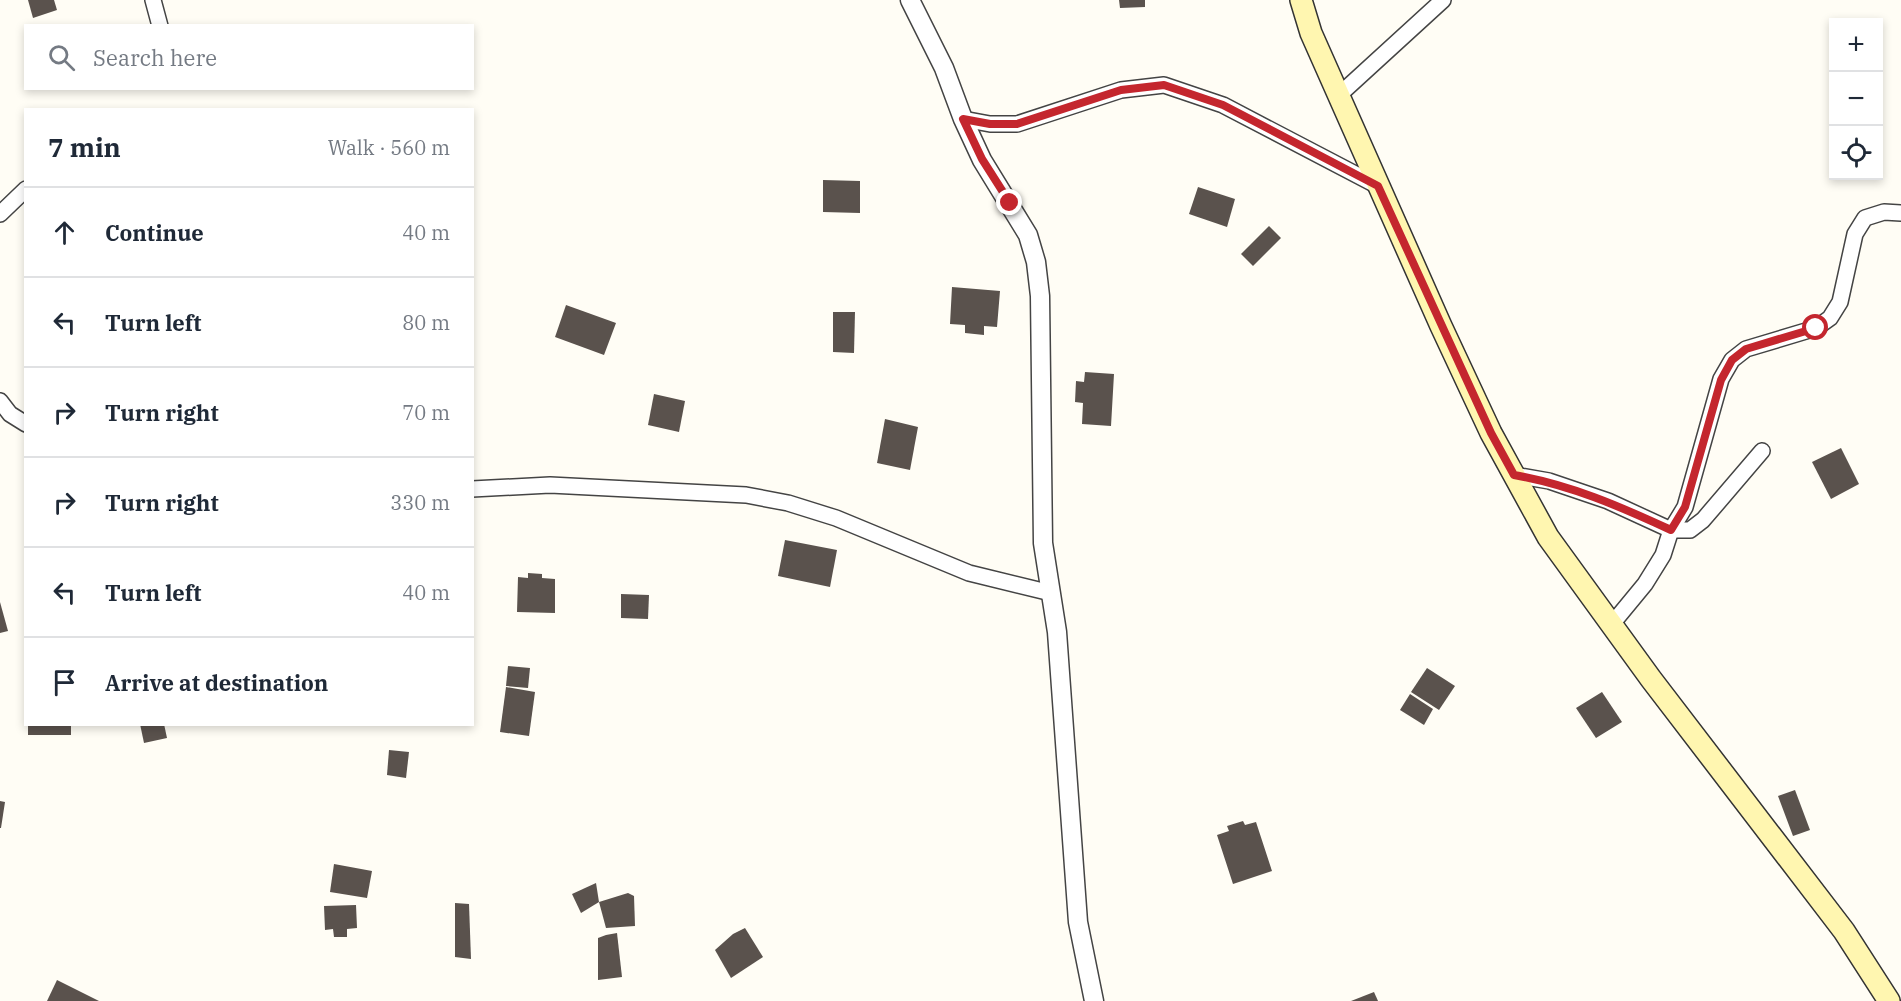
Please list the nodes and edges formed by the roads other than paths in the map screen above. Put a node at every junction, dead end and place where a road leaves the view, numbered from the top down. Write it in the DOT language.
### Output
graph roads {
  1 [pos="153,0"];
  2 [pos="910,0"];
  3 [pos="1301,0"];
  4 [pos="1443,0"];
  5 [pos="159,24"];
  6 [pos="1338,96"];
  7 [pos="963,119"];
  8 [pos="1378,186"];
  9 [pos="24,191"];
  10 [pos="1901,213"];
  11 [pos="0,214"];
  12 [pos="0,401"];
  13 [pos="24,423"];
  14 [pos="1762,451"];
  15 [pos="1514,475"];
  16 [pos="474,489"];
  17 [pos="1671,530"];
  18 [pos="1051,593"];
  19 [pos="1612,624"];
  20 [pos="1094,1001"];
  21 [pos="1889,1001"];
  1 -- 5 [label="street"];
  2 -- 7 [label="street"];
  3 -- 6 [label="main road"];
  4 -- 6 [label="street"];
  6 -- 8 [label="main road"];
  7 -- 8 [label="street"];
  7 -- 18 [label="street"];
  8 -- 15 [label="main road"];
  9 -- 11 [label="street"];
  10 -- 17 [label="street"];
  12 -- 13 [label="street"];
  14 -- 17 [label="street"];
  15 -- 17 [label="street"];
  15 -- 19 [label="main road"];
  16 -- 18 [label="street"];
  17 -- 19 [label="street"];
  18 -- 20 [label="street"];
  19 -- 21 [label="main road"];
}
